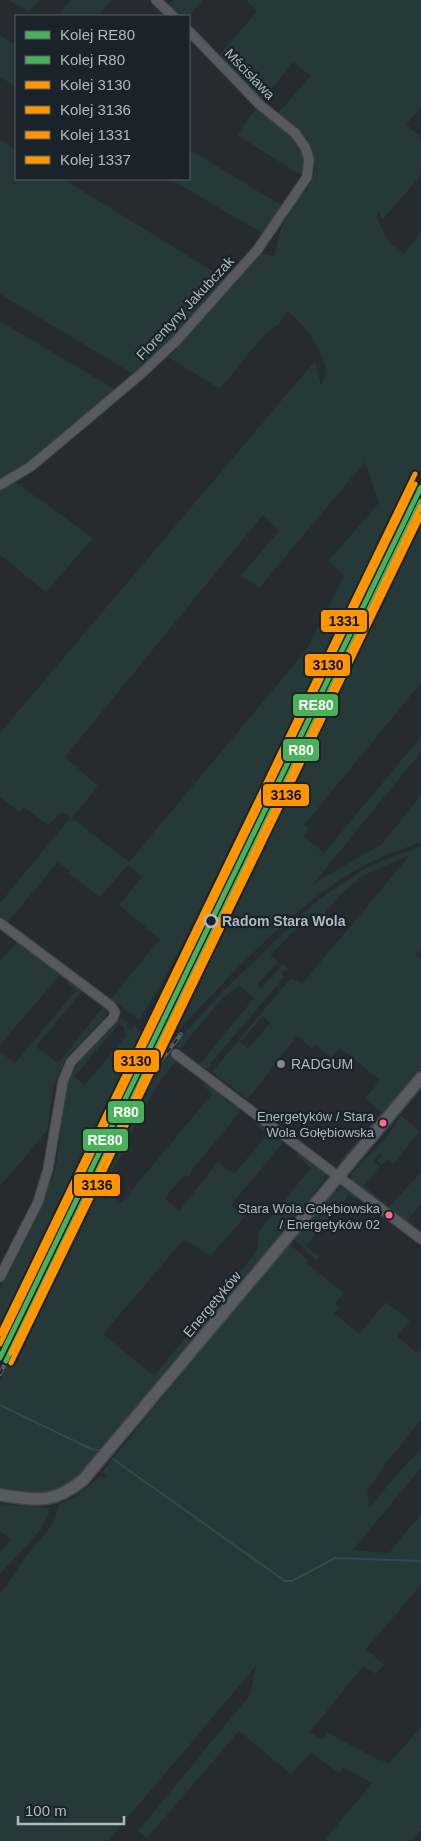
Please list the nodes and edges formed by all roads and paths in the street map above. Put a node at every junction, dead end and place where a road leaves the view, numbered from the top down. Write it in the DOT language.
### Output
graph roads {
  1 [pos="156,0"];
  2 [pos="172,15"];
  3 [pos="190,32"];
  4 [pos="295,132"];
  5 [pos="0,486"];
  6 [pos="0,923"];
  7 [pos="176,1054"];
  8 [pos="421,1078"];
  9 [pos="338,1176"];
  10 [pos="421,1239"];
  11 [pos="0,1277"];
  12 [pos="0,1495"];
  1 -- 2 [label="street"];
  3 -- 4 [label="street, Mścisława"];
  4 -- 5 [label="street, Florentyny Jakubczak"];
  6 -- 11 [label="street"];
  7 -- 9 [label="street"];
  8 -- 9 [label="main road, Energetyków"];
  9 -- 10 [label="street"];
  9 -- 12 [label="main road, Energetyków"];
}
